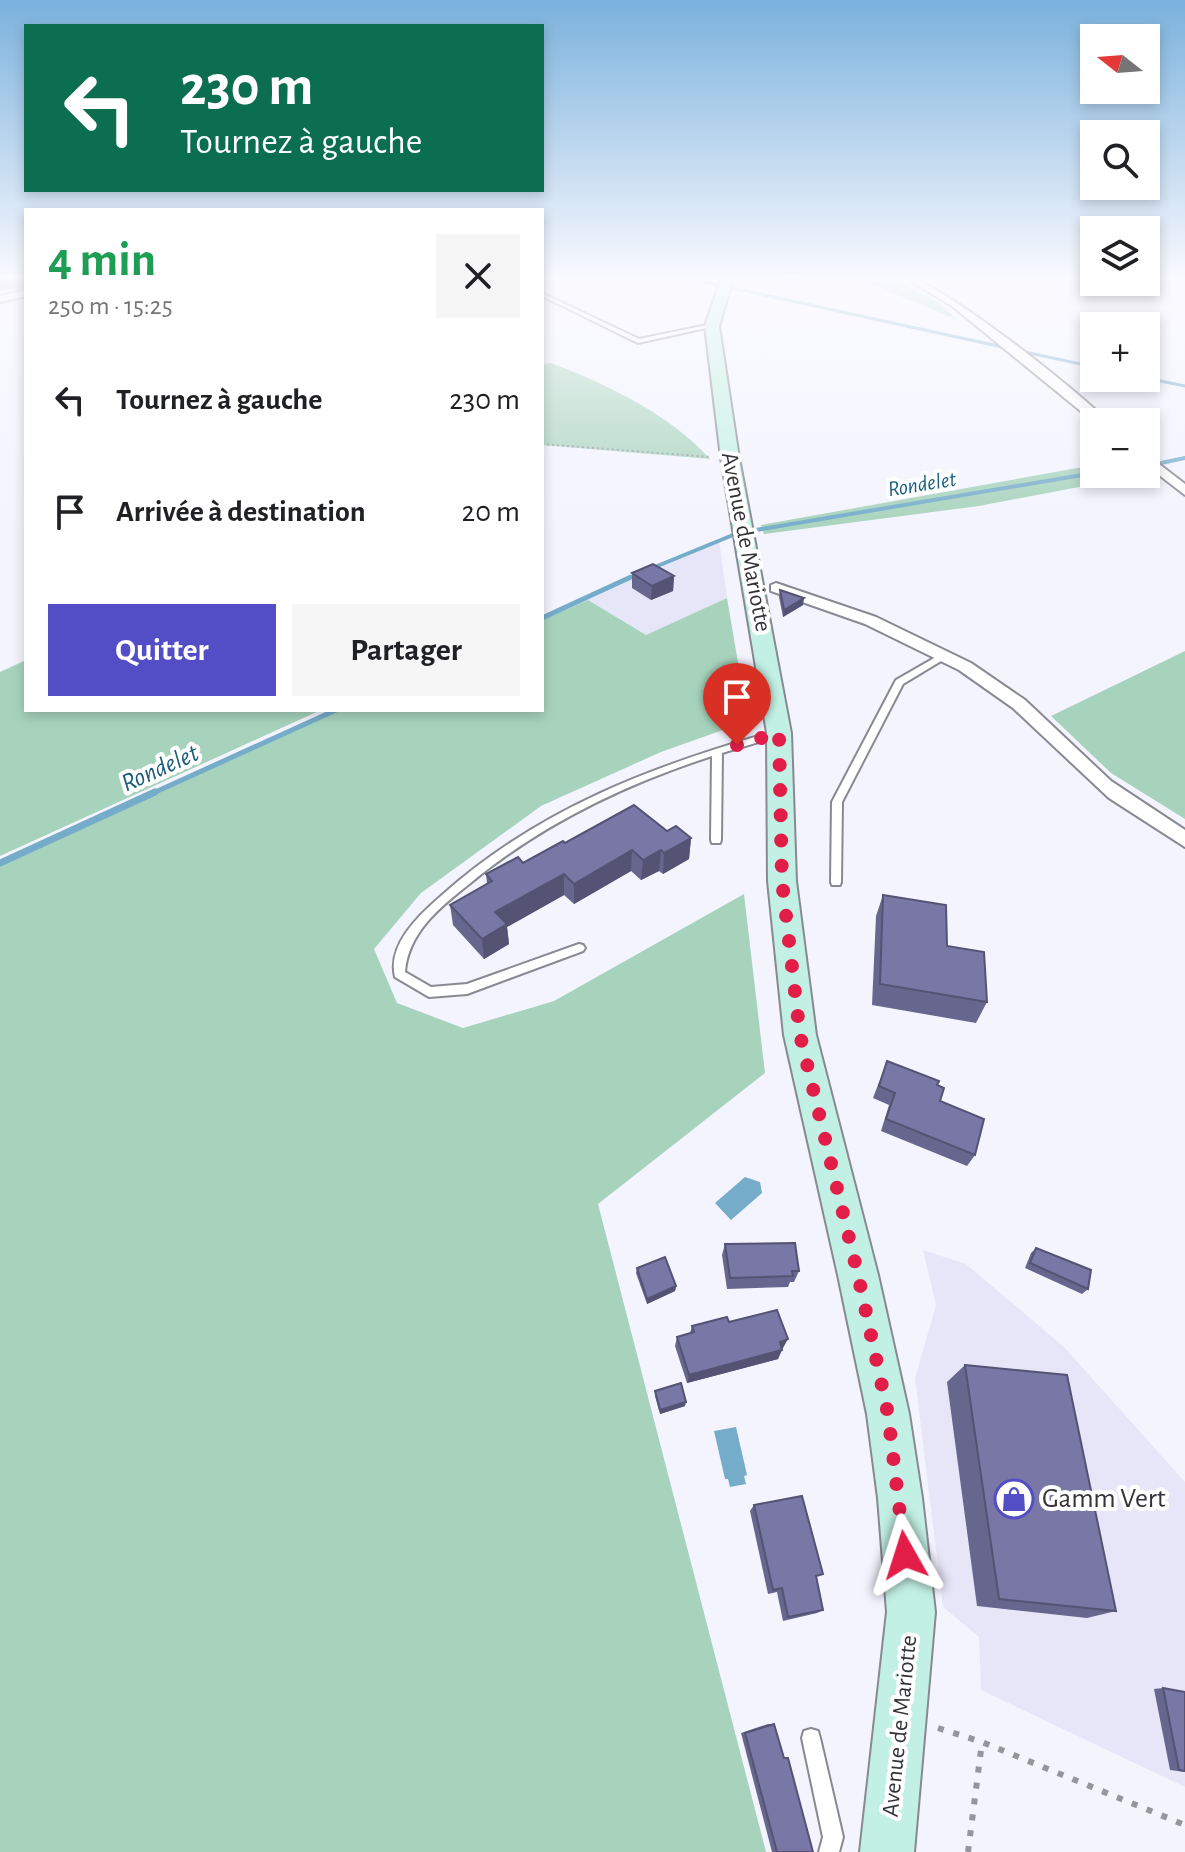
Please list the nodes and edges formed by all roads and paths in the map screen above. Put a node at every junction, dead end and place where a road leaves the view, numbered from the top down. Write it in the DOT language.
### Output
graph roads {
  1 [pos="717,362"];
  2 [pos="1030,362"];
  3 [pos="1085,408"];
  4 [pos="544,444"];
  5 [pos="730,458"];
  6 [pos="1160,470"];
  7 [pos="1185,491"];
  8 [pos="776,588"];
  9 [pos="943,656"];
  10 [pos="779,733"];
  11 [pos="717,751"];
  12 [pos="716,840"];
  13 [pos="1185,840"];
  14 [pos="836,882"];
  15 [pos="579,948"];
  16 [pos="902,1717"];
  17 [pos="811,1738"];
  18 [pos="982,1742"];
  19 [pos="1185,1825"];
  20 [pos="829,1852"];
  21 [pos="887,1852"];
  22 [pos="968,1852"];
  1 -- 5 [label="main road, Avenue de Mariotte"];
  2 -- 3 [label="street"];
  4 -- 5 [label="path"];
  5 -- 10 [label="main road, Avenue de Mariotte"];
  6 -- 7 [label="street"];
  8 -- 9 [label="street"];
  9 -- 13 [label="street"];
  9 -- 14 [label="lane"];
  10 -- 11 [label="lane"];
  10 -- 16 [label="main road, Avenue de Mariotte"];
  11 -- 12 [label="lane"];
  11 -- 15 [label="lane"];
  16 -- 18 [label="path"];
  16 -- 21 [label="main road, Avenue de Mariotte"];
  17 -- 20 [label="lane"];
  18 -- 19 [label="path"];
  18 -- 22 [label="path"];
}
